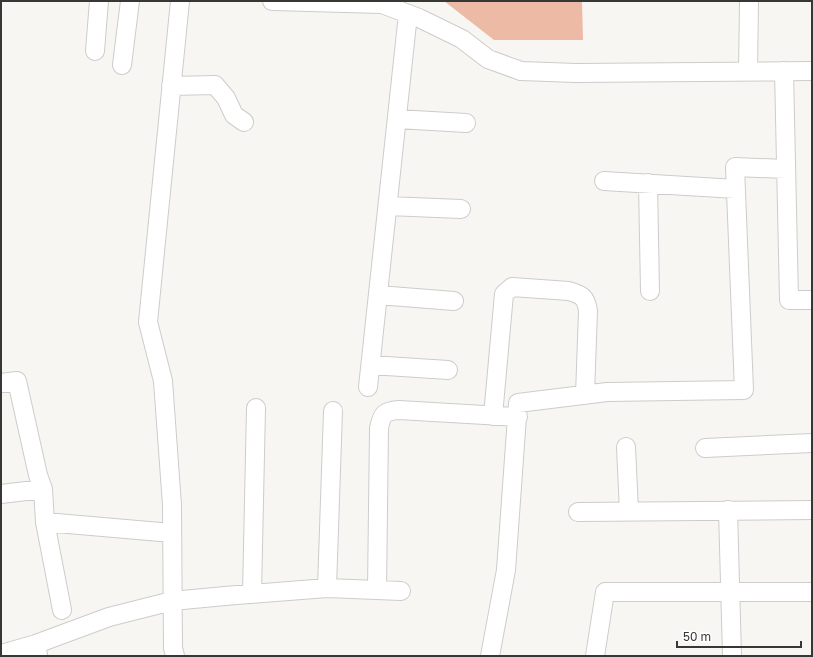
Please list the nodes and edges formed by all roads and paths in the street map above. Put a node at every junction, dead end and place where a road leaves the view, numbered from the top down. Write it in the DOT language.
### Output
graph roads {
  1 [pos="99,1"];
  2 [pos="130,1"];
  3 [pos="180,1"];
  4 [pos="272,1"];
  5 [pos="749,1"];
  6 [pos="408,14"];
  7 [pos="95,51"];
  8 [pos="122,65"];
  9 [pos="748,71"];
  10 [pos="784,71"];
  11 [pos="812,71"];
  12 [pos="171,86"];
  13 [pos="397,119"];
  14 [pos="244,122"];
  15 [pos="466,123"];
  16 [pos="786,169"];
  17 [pos="604,181"];
  18 [pos="648,183"];
  19 [pos="736,188"];
  20 [pos="388,206"];
  21 [pos="461,209"];
  22 [pos="650,291"];
  23 [pos="378,295"];
  24 [pos="812,300"];
  25 [pos="454,301"];
  26 [pos="370,365"];
  27 [pos="448,370"];
  28 [pos="1,383"];
  29 [pos="368,388"];
  30 [pos="585,395"];
  31 [pos="256,408"];
  32 [pos="333,411"];
  33 [pos="493,416"];
  34 [pos="518,417"];
  35 [pos="812,442"];
  36 [pos="626,447"];
  37 [pos="705,448"];
  38 [pos="42,489"];
  39 [pos="1,494"];
  40 [pos="728,510"];
  41 [pos="812,510"];
  42 [pos="629,511"];
  43 [pos="578,512"];
  44 [pos="45,522"];
  45 [pos="172,533"];
  46 [pos="328,588"];
  47 [pos="377,590"];
  48 [pos="402,591"];
  49 [pos="731,592"];
  50 [pos="812,592"];
  51 [pos="252,594"];
  52 [pos="172,601"];
  53 [pos="62,610"];
  54 [pos="37,650"];
  55 [pos="2,652"];
  56 [pos="175,656"];
  57 [pos="490,656"];
  58 [pos="595,656"];
  59 [pos="732,656"];
  1 -- 7 [label="street"];
  2 -- 8 [label="street"];
  3 -- 12 [label="street"];
  4 -- 6 [label="street"];
  5 -- 9 [label="street"];
  6 -- 9 [label="street"];
  6 -- 13 [label="street"];
  9 -- 10 [label="street"];
  10 -- 11 [label="street"];
  10 -- 16 [label="street"];
  12 -- 14 [label="street"];
  12 -- 45 [label="street"];
  13 -- 15 [label="street"];
  13 -- 20 [label="street"];
  16 -- 19 [label="street"];
  16 -- 24 [label="street"];
  17 -- 18 [label="street"];
  18 -- 19 [label="street"];
  18 -- 22 [label="street"];
  19 -- 30 [label="street"];
  20 -- 21 [label="street"];
  20 -- 23 [label="street"];
  23 -- 25 [label="street"];
  23 -- 26 [label="street"];
  26 -- 27 [label="street"];
  26 -- 29 [label="street"];
  28 -- 38 [label="street"];
  30 -- 33 [label="street"];
  30 -- 34 [label="street"];
  31 -- 51 [label="street"];
  32 -- 46 [label="street"];
  33 -- 34 [label="street"];
  33 -- 47 [label="street"];
  34 -- 57 [label="street"];
  35 -- 37 [label="street"];
  36 -- 42 [label="street"];
  38 -- 39 [label="street"];
  38 -- 44 [label="street"];
  40 -- 41 [label="street"];
  40 -- 42 [label="street"];
  40 -- 49 [label="street"];
  42 -- 43 [label="street"];
  44 -- 45 [label="street"];
  44 -- 53 [label="street"];
  45 -- 52 [label="street"];
  46 -- 47 [label="street"];
  46 -- 51 [label="street"];
  47 -- 48 [label="street"];
  49 -- 50 [label="street"];
  49 -- 58 [label="street"];
  49 -- 59 [label="street"];
  51 -- 52 [label="street"];
  52 -- 54 [label="street"];
  52 -- 56 [label="street"];
  54 -- 55 [label="street"];
}
